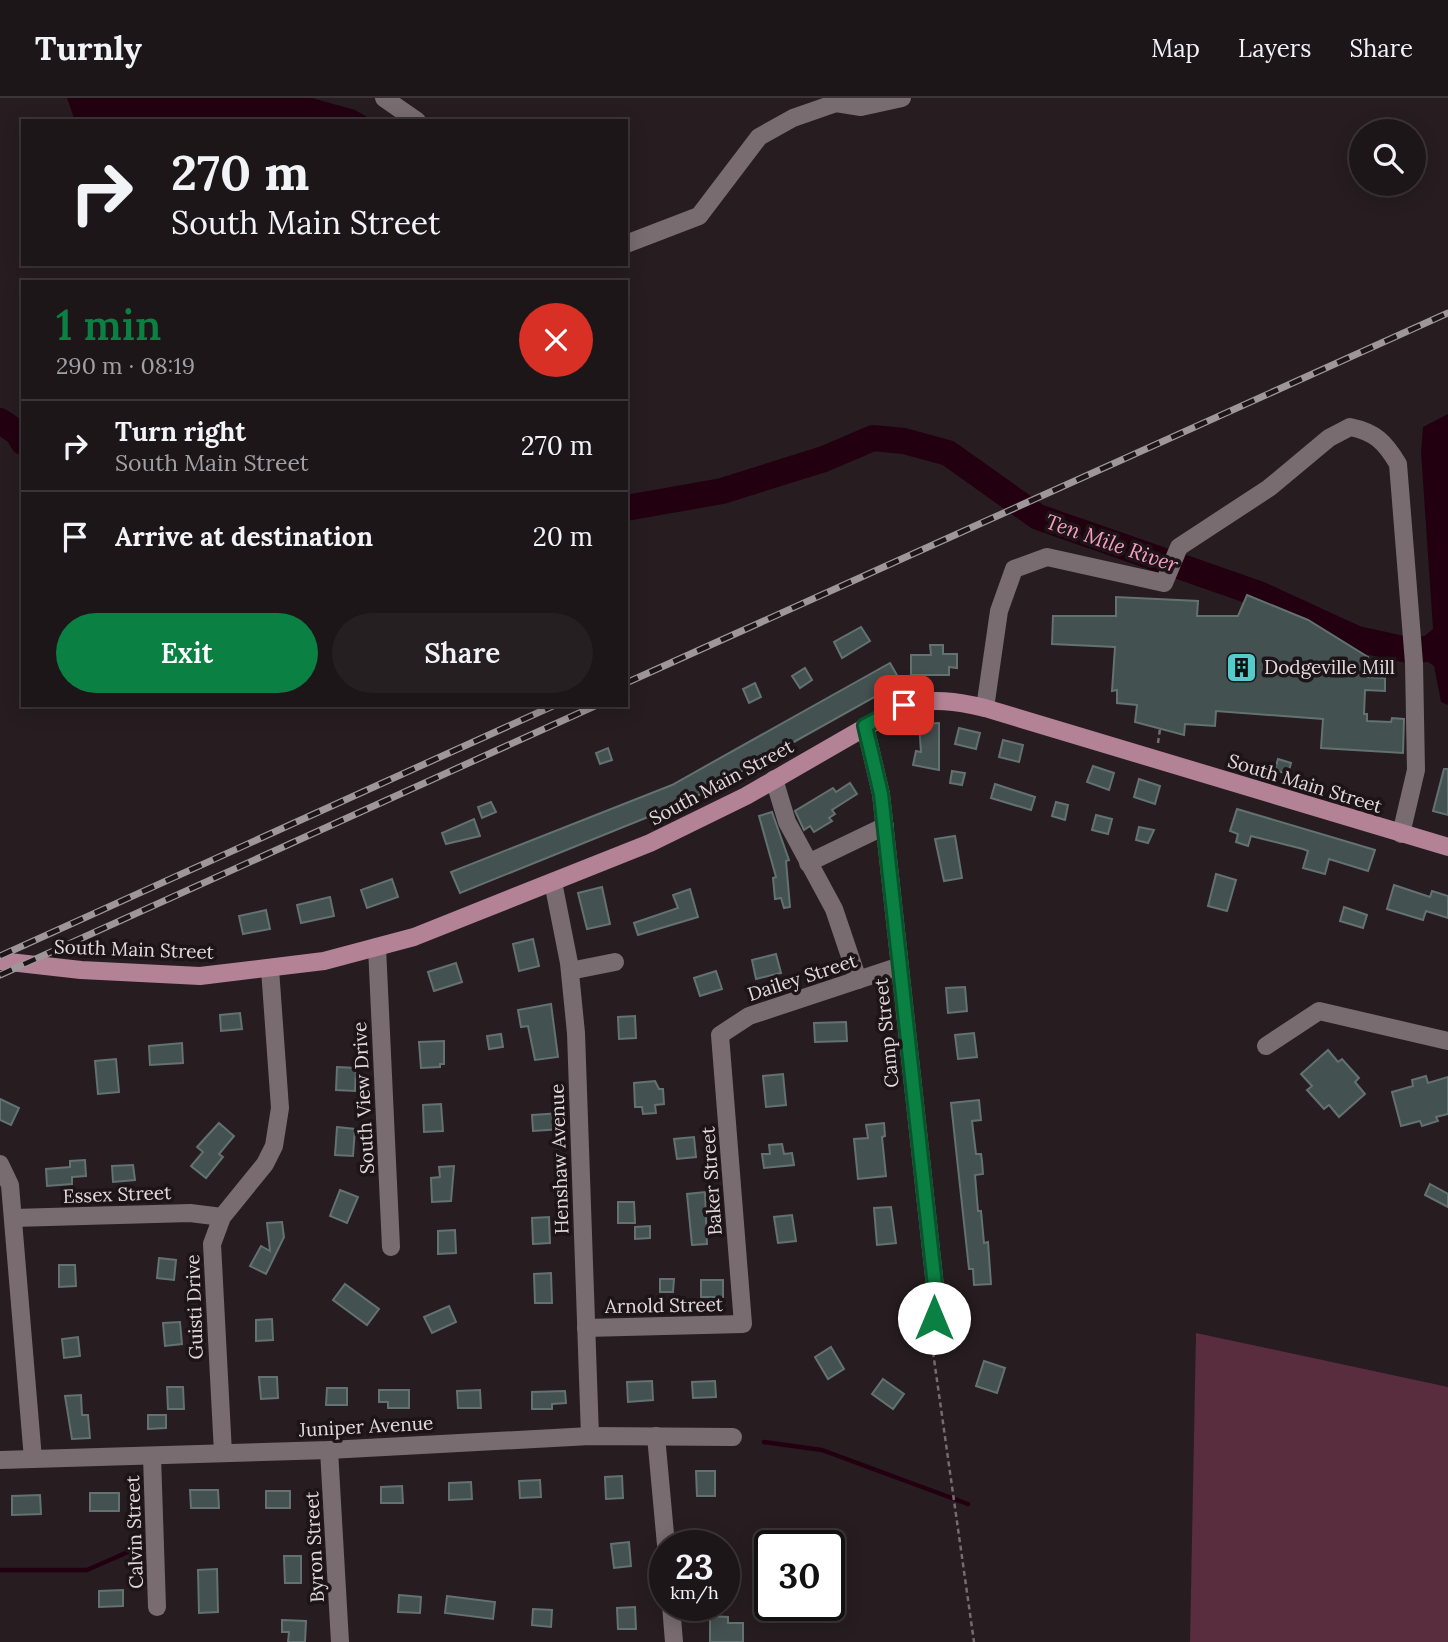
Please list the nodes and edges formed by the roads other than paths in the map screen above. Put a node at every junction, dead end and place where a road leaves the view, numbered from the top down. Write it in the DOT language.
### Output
graph roads {
  1 [pos="384,98"];
  2 [pos="902,98"];
  3 [pos="414,119"];
  4 [pos="628,243"];
  5 [pos="985,708"];
  6 [pos="865,726"];
  7 [pos="774,779"];
  8 [pos="885,826"];
  9 [pos="1401,834"];
  10 [pos="1448,847"];
  11 [pos="808,863"];
  12 [pos="552,882"];
  13 [pos="377,947"];
  14 [pos="0,961"];
  15 [pos="615,962"];
  16 [pos="900,967"];
  17 [pos="270,970"];
  18 [pos="570,971"];
  19 [pos="858,980"];
  20 [pos="720,1035"];
  21 [pos="1448,1041"];
  22 [pos="1266,1046"];
  23 [pos="0,1164"];
  24 [pos="13,1217"];
  25 [pos="222,1217"];
  26 [pos="391,1247"];
  27 [pos="743,1324"];
  28 [pos="586,1328"];
  29 [pos="931,1338"];
  30 [pos="590,1436"];
  31 [pos="656,1436"];
  32 [pos="733,1437"];
  33 [pos="329,1450"];
  34 [pos="223,1453"];
  35 [pos="152,1456"];
  36 [pos="33,1459"];
  37 [pos="0,1460"];
  38 [pos="665,1530"];
  39 [pos="157,1607"];
  40 [pos="672,1621"];
  41 [pos="340,1642"];
  42 [pos="674,1642"];
  1 -- 3 [label="street"];
  2 -- 4 [label="street"];
  5 -- 6 [label="main road, South Main Street"];
  5 -- 9 [label="main road, South Main Street"];
  5 -- 9 [label="street"];
  6 -- 7 [label="main road, South Main Street"];
  6 -- 8 [label="street, Camp Street"];
  7 -- 11 [label="street"];
  7 -- 12 [label="main road, South Main Street"];
  8 -- 11 [label="street"];
  8 -- 16 [label="street, Camp Street"];
  9 -- 10 [label="main road, South Main Street"];
  11 -- 19 [label="street"];
  12 -- 13 [label="main road, South Main Street"];
  12 -- 18 [label="street, Henshaw Avenue"];
  13 -- 17 [label="main road, South Main Street"];
  13 -- 26 [label="street, South View Drive"];
  14 -- 17 [label="main road, South Main Street"];
  15 -- 18 [label="street"];
  16 -- 19 [label="street, Dailey Street"];
  16 -- 29 [label="street, Camp Street"];
  17 -- 25 [label="street, Guisti Drive"];
  18 -- 28 [label="street, Henshaw Avenue"];
  19 -- 20 [label="street, Dailey Street"];
  20 -- 27 [label="street, Baker Street"];
  21 -- 22 [label="street"];
  23 -- 24 [label="street"];
  24 -- 25 [label="street, Essex Street"];
  24 -- 36 [label="street"];
  25 -- 34 [label="street, Guisti Drive"];
  27 -- 28 [label="street, Arnold Street"];
  28 -- 30 [label="street, Henshaw Avenue"];
  30 -- 31 [label="street, Juniper Avenue"];
  30 -- 33 [label="street, Juniper Avenue"];
  31 -- 32 [label="street, Juniper Avenue"];
  31 -- 38 [label="street"];
  33 -- 34 [label="street, Juniper Avenue"];
  33 -- 41 [label="street, Byron Street"];
  34 -- 35 [label="street, Juniper Avenue"];
  35 -- 36 [label="street, Juniper Avenue"];
  35 -- 39 [label="street, Calvin Street"];
  36 -- 37 [label="street, Juniper Avenue"];
  40 -- 42 [label="street"];
}
